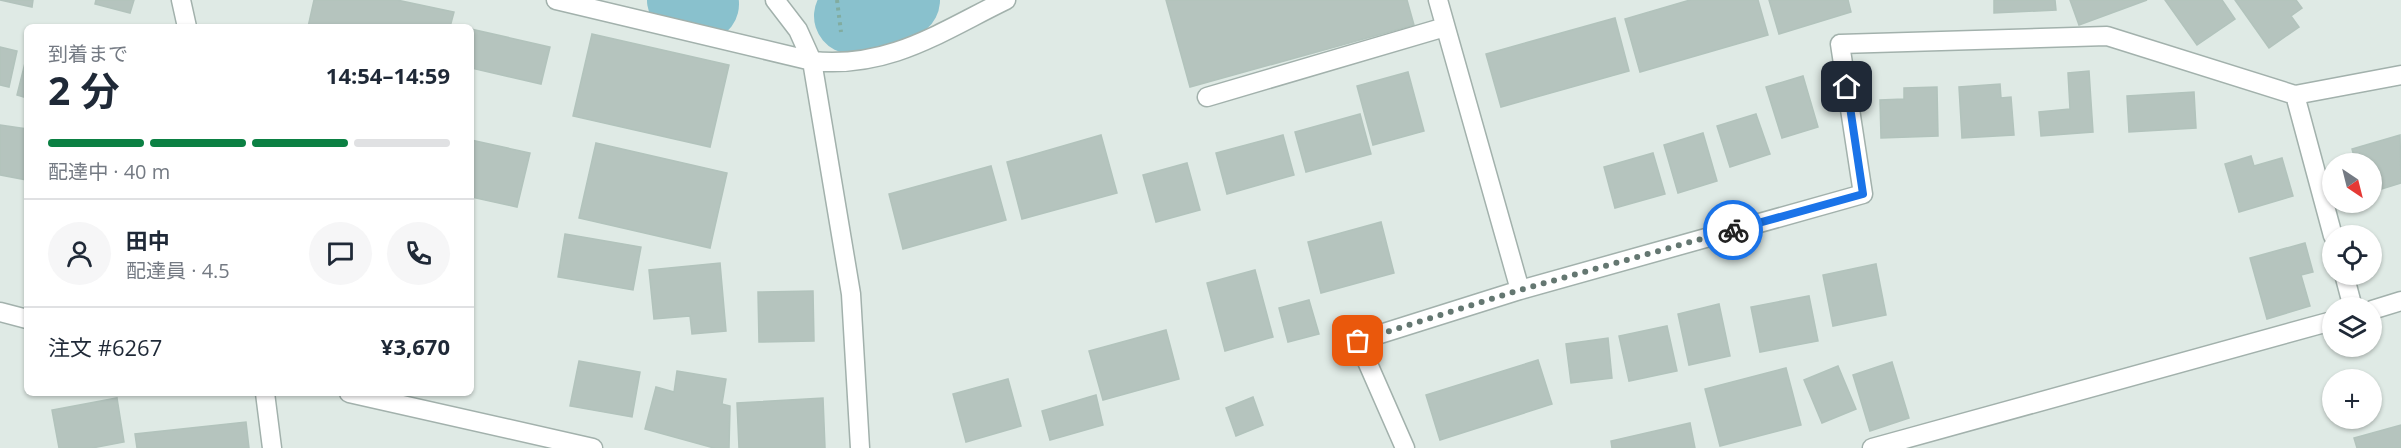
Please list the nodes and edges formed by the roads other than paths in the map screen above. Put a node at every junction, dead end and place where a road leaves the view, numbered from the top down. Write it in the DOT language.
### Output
graph roads {
  1 [pos="181,0"];
  2 [pos="556,0"];
  3 [pos="775,0"];
  4 [pos="1006,0"];
  5 [pos="1438,0"];
  6 [pos="186,24"];
  7 [pos="1445,27"];
  8 [pos="812,61"];
  9 [pos="2401,75"];
  10 [pos="2295,95"];
  11 [pos="1207,97"];
  12 [pos="2330,225"];
  13 [pos="1520,290"];
  14 [pos="2401,302"];
  15 [pos="2382,307"];
  16 [pos="0,312"];
  17 [pos="24,318"];
  18 [pos="2322,324"];
  19 [pos="265,396"];
  20 [pos="363,396"];
  21 [pos="272,448"];
  22 [pos="593,448"];
  23 [pos="860,448"];
  24 [pos="1405,448"];
  25 [pos="1872,448"];
  1 -- 6 [label="street"];
  2 -- 8 [label="street"];
  3 -- 8 [label="street"];
  4 -- 8 [label="street"];
  5 -- 7 [label="street"];
  7 -- 11 [label="street"];
  7 -- 13 [label="street"];
  8 -- 23 [label="street"];
  9 -- 10 [label="street"];
  10 -- 12 [label="street"];
  10 -- 13 [label="street"];
  13 -- 24 [label="street"];
  14 -- 15 [label="street"];
  16 -- 17 [label="street"];
  18 -- 25 [label="street"];
  19 -- 21 [label="street"];
  20 -- 22 [label="street"];
}
